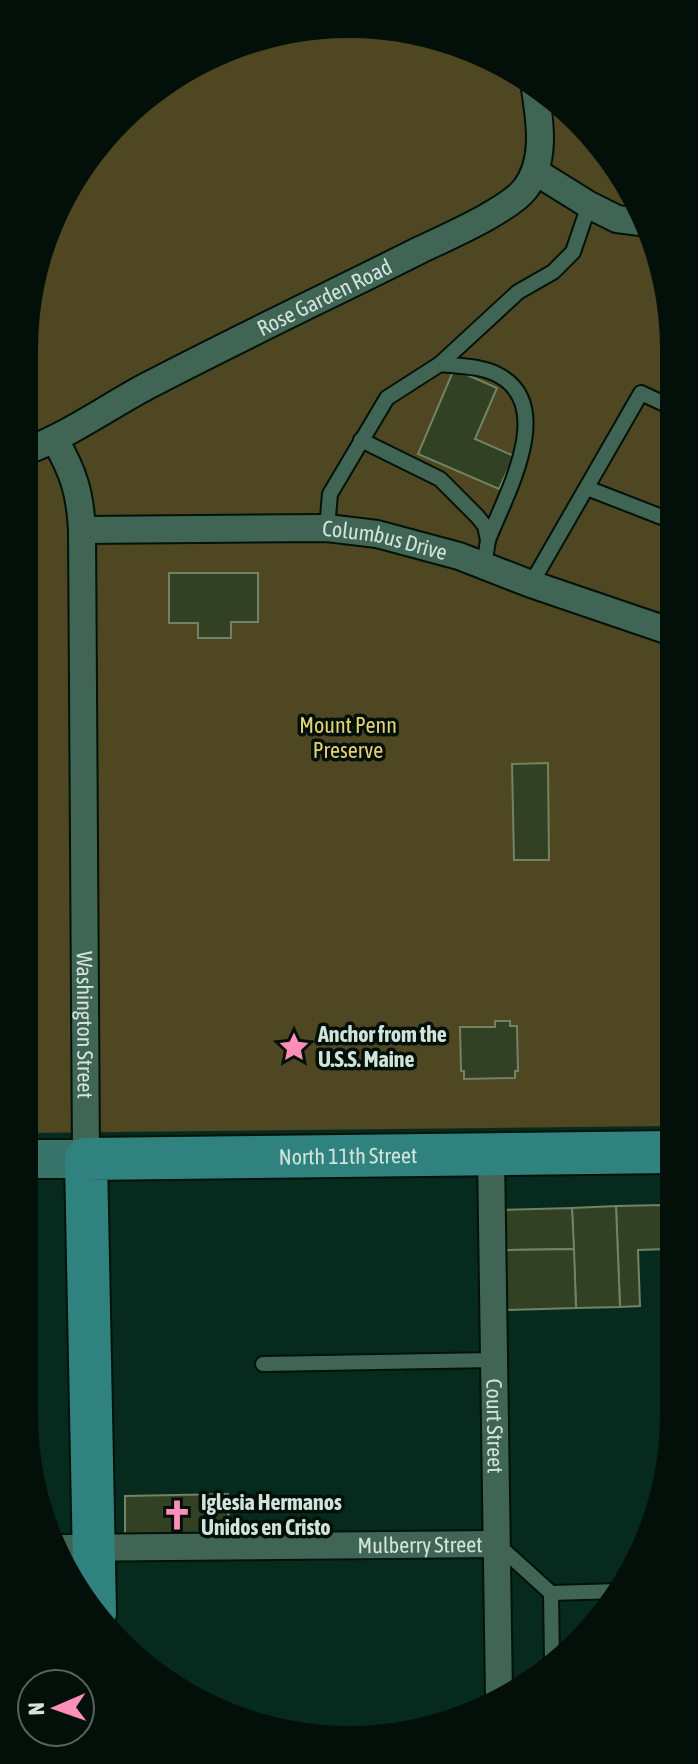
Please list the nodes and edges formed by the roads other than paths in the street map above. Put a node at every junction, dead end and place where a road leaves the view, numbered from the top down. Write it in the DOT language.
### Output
graph roads {
  1 [pos="535,100"];
  2 [pos="536,172"];
  3 [pos="589,205"];
  4 [pos="632,221"];
  5 [pos="440,364"];
  6 [pos="660,402"];
  7 [pos="55,440"];
  8 [pos="361,440"];
  9 [pos="38,447"];
  10 [pos="587,488"];
  11 [pos="660,516"];
  12 [pos="327,528"];
  13 [pos="82,530"];
  14 [pos="488,540"];
  15 [pos="484,566"];
  16 [pos="531,584"];
  17 [pos="660,628"];
  18 [pos="660,1152"];
  19 [pos="491,1154"];
  20 [pos="38,1159"];
  21 [pos="86,1159"];
  22 [pos="493,1360"];
  23 [pos="263,1364"];
  24 [pos="496,1544"];
  25 [pos="76,1548"];
  26 [pos="85,1579"];
  27 [pos="605,1591"];
  28 [pos="551,1593"];
  29 [pos="553,1650"];
  30 [pos="499,1687"];
  1 -- 2 [label="street"];
  2 -- 3 [label="street"];
  2 -- 7 [label="street, Rose Garden Road"];
  3 -- 4 [label="street"];
  3 -- 5 [label="lane"];
  5 -- 8 [label="lane"];
  5 -- 14 [label="lane"];
  6 -- 10 [label="lane"];
  7 -- 9 [label="street, Rose Garden Road"];
  7 -- 13 [label="street, Washington Street"];
  8 -- 12 [label="lane"];
  8 -- 14 [label="lane"];
  10 -- 11 [label="lane"];
  10 -- 16 [label="lane"];
  12 -- 13 [label="street, Columbus Drive"];
  12 -- 15 [label="street, Columbus Drive"];
  13 -- 21 [label="street, Washington Street"];
  14 -- 15 [label="lane"];
  15 -- 16 [label="street, Columbus Drive"];
  16 -- 17 [label="street, Columbus Drive"];
  18 -- 19 [label="main road, North 11th Street"];
  19 -- 21 [label="main road, North 11th Street"];
  19 -- 22 [label="street, Court Street"];
  20 -- 21 [label="street, North 11th Street"];
  21 -- 25 [label="main road, Washington Street"];
  22 -- 23 [label="lane"];
  22 -- 24 [label="street, Court Street"];
  24 -- 25 [label="street, Mulberry Street"];
  24 -- 28 [label="lane"];
  24 -- 30 [label="street, Court Street"];
  25 -- 26 [label="main road, Washington Street"];
  27 -- 28 [label="lane"];
  28 -- 29 [label="lane"];
}
